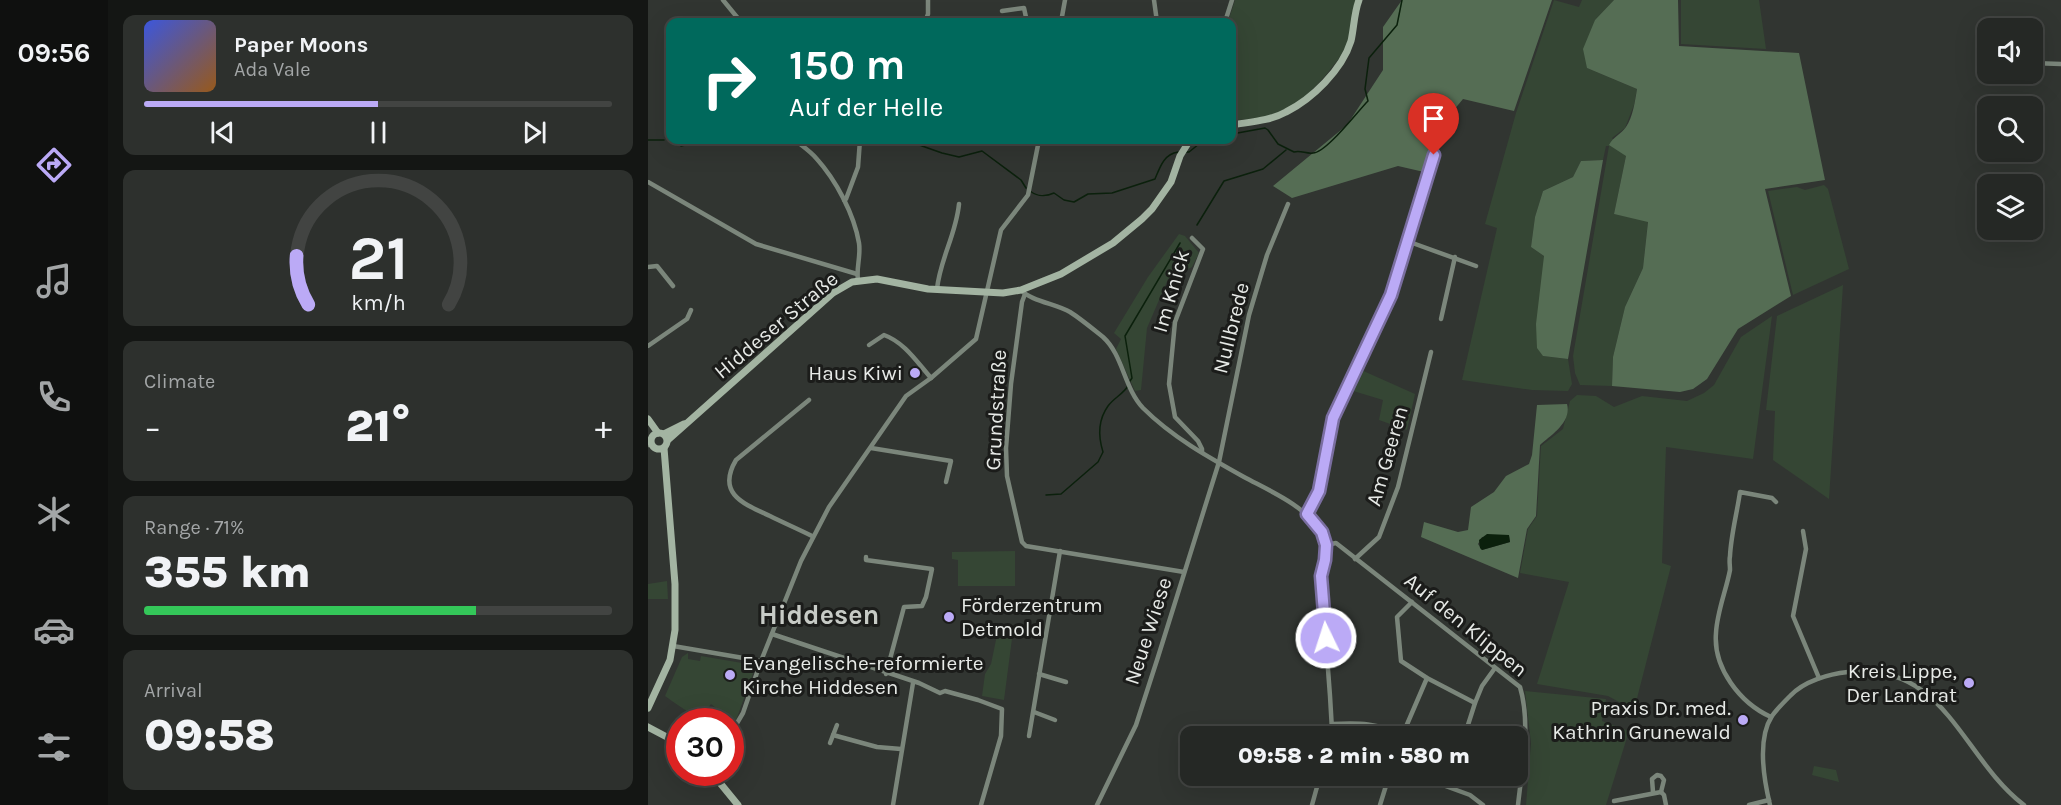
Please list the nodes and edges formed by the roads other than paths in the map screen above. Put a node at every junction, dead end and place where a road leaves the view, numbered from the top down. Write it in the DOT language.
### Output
graph roads {
  1 [pos="723,0"];
  2 [pos="928,0"];
  3 [pos="1065,0"];
  4 [pos="1154,0"];
  5 [pos="1232,0"];
  6 [pos="1359,0"];
  7 [pos="1002,11"];
  8 [pos="738,18"];
  9 [pos="926,18"];
  10 [pos="1026,18"];
  11 [pos="1062,18"];
  12 [pos="1156,18"];
  13 [pos="1226,18"];
  14 [pos="2043,63"];
  15 [pos="2061,64"];
  16 [pos="1236,123"];
  17 [pos="1442,130"];
  18 [pos="800,144"];
  19 [pos="860,144"];
  20 [pos="1038,144"];
  21 [pos="1187,144"];
  22 [pos="648,182"];
  23 [pos="844,200"];
  24 [pos="959,204"];
  25 [pos="1288,204"];
  26 [pos="1192,238"];
  27 [pos="1407,241"];
  28 [pos="1455,257"];
  29 [pos="1476,266"];
  30 [pos="648,267"];
  31 [pos="858,277"];
  32 [pos="674,286"];
  33 [pos="937,289"];
  34 [pos="1023,292"];
  35 [pos="986,293"];
  36 [pos="691,310"];
  37 [pos="1441,319"];
  38 [pos="869,345"];
  39 [pos="648,346"];
  40 [pos="1431,352"];
  41 [pos="931,378"];
  42 [pos="809,400"];
  43 [pos="648,419"];
  44 [pos="657,440"];
  45 [pos="871,447"];
  46 [pos="1202,452"];
  47 [pos="1219,462"];
  48 [pos="946,482"];
  49 [pos="1776,502"];
  50 [pos="1307,514"];
  51 [pos="1803,531"];
  52 [pos="812,536"];
  53 [pos="1326,545"];
  54 [pos="1060,551"];
  55 [pos="866,556"];
  56 [pos="1355,559"];
  57 [pos="1184,572"];
  58 [pos="1412,602"];
  59 [pos="772,634"];
  60 [pos="673,646"];
  61 [pos="761,661"];
  62 [pos="1495,668"];
  63 [pos="886,674"];
  64 [pos="1039,674"];
  65 [pos="1427,678"];
  66 [pos="1819,678"];
  67 [pos="913,682"];
  68 [pos="1066,682"];
  69 [pos="1475,703"];
  70 [pos="648,708"];
  71 [pos="744,710"];
  72 [pos="1034,711"];
  73 [pos="1771,717"];
  74 [pos="1055,720"];
  75 [pos="1332,724"];
  76 [pos="837,725"];
  77 [pos="1377,726"];
  78 [pos="1405,726"];
  79 [pos="1468,726"];
  80 [pos="648,727"];
  81 [pos="833,735"];
  82 [pos="1029,736"];
  83 [pos="666,737"];
  84 [pos="830,743"];
  85 [pos="901,749"];
  86 [pos="722,786"];
  87 [pos="1317,786"];
  88 [pos="1386,786"];
  89 [pos="1445,786"];
  90 [pos="1653,792"];
  91 [pos="1661,792"];
  92 [pos="1614,801"];
  93 [pos="1769,803"];
  94 [pos="738,805"];
  95 [pos="893,805"];
  96 [pos="981,805"];
  97 [pos="1097,805"];
  98 [pos="1312,805"];
  99 [pos="1380,805"];
  100 [pos="1483,805"];
  101 [pos="1518,805"];
  102 [pos="1666,805"];
  103 [pos="1749,805"];
  104 [pos="2024,805"];
  1 -- 8 [label="street"];
  2 -- 9 [label="street"];
  3 -- 11 [label="street"];
  4 -- 12 [label="street"];
  5 -- 13 [label="street"];
  6 -- 16 [label="main road"];
  7 -- 10 [label="street"];
  14 -- 15 [label="street"];
  17 -- 27 [label="street"];
  18 -- 23 [label="street"];
  19 -- 23 [label="street"];
  20 -- 35 [label="street"];
  21 -- 34 [label="main road, Hiddeser Straße"];
  22 -- 31 [label="street"];
  23 -- 31 [label="street"];
  24 -- 33 [label="street"];
  25 -- 47 [label="street, Nullbrede"];
  26 -- 46 [label="street, Im Knick"];
  27 -- 28 [label="street"];
  27 -- 50 [label="street"];
  28 -- 29 [label="street"];
  28 -- 37 [label="street"];
  30 -- 32 [label="street"];
  31 -- 33 [label="main road, Hiddeser Straße"];
  31 -- 44 [label="main road, Hiddeser Straße"];
  33 -- 35 [label="main road, Hiddeser Straße"];
  34 -- 35 [label="main road, Hiddeser Straße"];
  34 -- 46 [label="street"];
  34 -- 54 [label="street, Grundstraße"];
  35 -- 41 [label="street"];
  36 -- 39 [label="street"];
  38 -- 41 [label="street"];
  40 -- 56 [label="street, Am Geeren"];
  41 -- 45 [label="street"];
  42 -- 52 [label="street"];
  43 -- 44 [label="main road"];
  44 -- 60 [label="main road"];
  45 -- 48 [label="street"];
  45 -- 52 [label="street"];
  46 -- 47 [label="street"];
  47 -- 50 [label="street"];
  47 -- 57 [label="street, Neue Wiese"];
  49 -- 73 [label="street"];
  50 -- 53 [label="street"];
  51 -- 66 [label="street"];
  52 -- 59 [label="street"];
  53 -- 56 [label="street, Auf den Klippen"];
  53 -- 75 [label="street"];
  54 -- 57 [label="street, Grundstraße"];
  54 -- 64 [label="street"];
  55 -- 63 [label="street"];
  56 -- 58 [label="street, Auf den Klippen"];
  57 -- 97 [label="street, Neue Wiese"];
  58 -- 62 [label="street, Auf den Klippen"];
  58 -- 65 [label="street"];
  59 -- 61 [label="street"];
  59 -- 63 [label="street"];
  60 -- 61 [label="street"];
  60 -- 70 [label="main road"];
  61 -- 71 [label="street"];
  62 -- 69 [label="street"];
  62 -- 101 [label="street, Auf den Klippen"];
  63 -- 67 [label="street"];
  64 -- 68 [label="street"];
  64 -- 72 [label="street"];
  65 -- 69 [label="street"];
  65 -- 78 [label="street"];
  66 -- 73 [label="street"];
  66 -- 104 [label="street"];
  67 -- 85 [label="street"];
  67 -- 96 [label="street"];
  69 -- 79 [label="street"];
  72 -- 74 [label="street"];
  72 -- 82 [label="street"];
  73 -- 93 [label="street"];
  75 -- 77 [label="street"];
  76 -- 81 [label="street"];
  80 -- 83 [label="main road"];
  81 -- 84 [label="street"];
  81 -- 85 [label="street"];
  85 -- 95 [label="street"];
  86 -- 94 [label="main road"];
  87 -- 98 [label="street"];
  88 -- 99 [label="street"];
  89 -- 100 [label="street"];
  90 -- 91 [label="street"];
  90 -- 91 [label="street"];
  90 -- 92 [label="street"];
  91 -- 102 [label="street"];
  93 -- 103 [label="street"];
}
